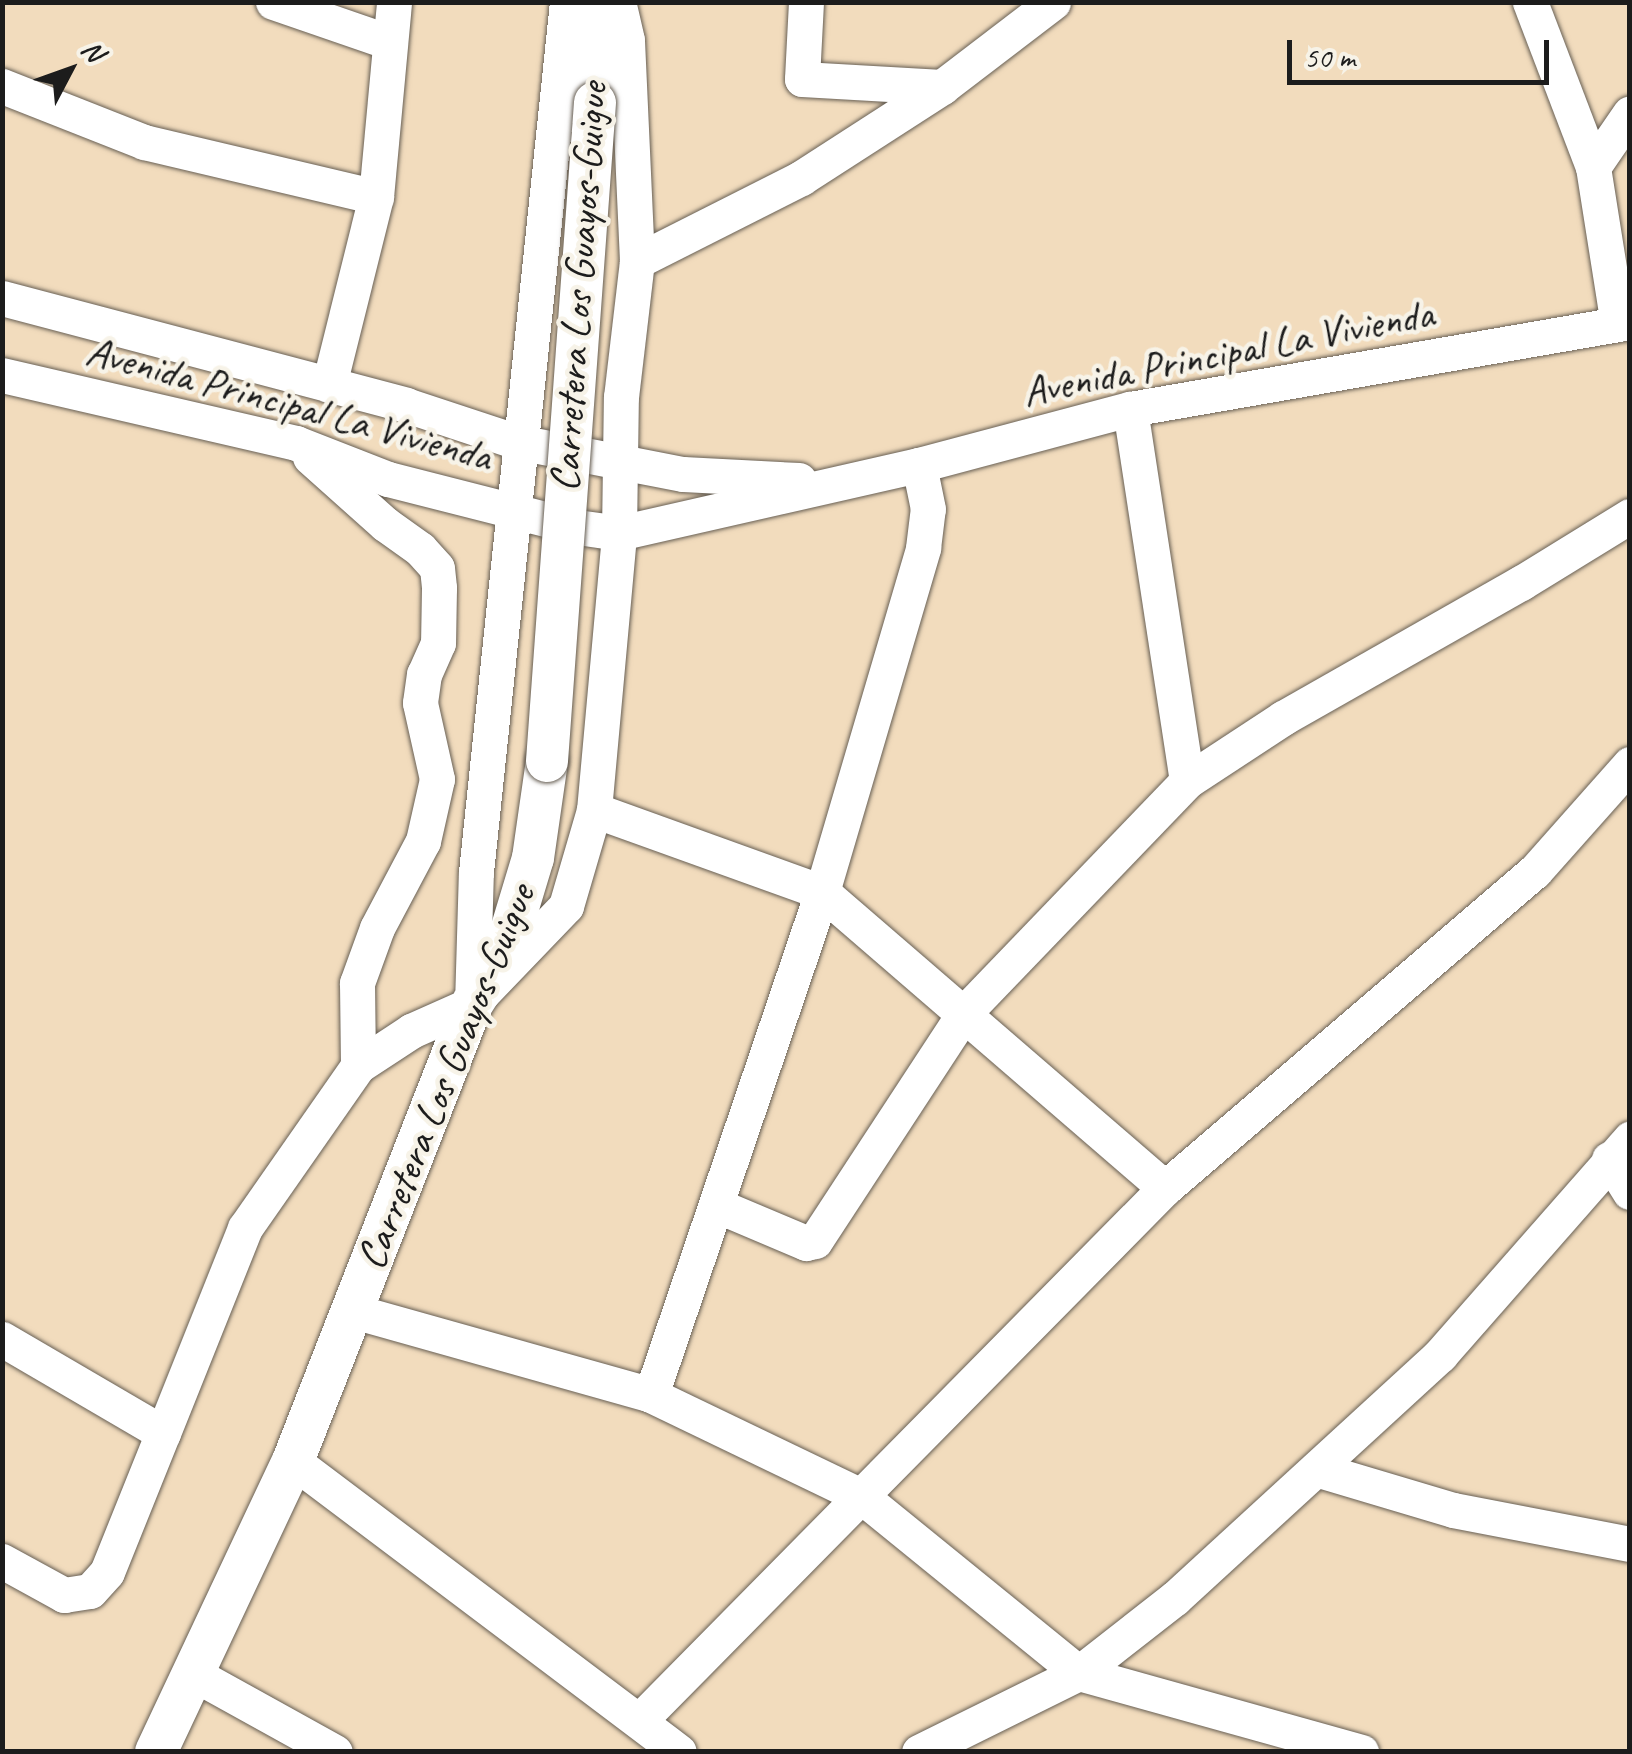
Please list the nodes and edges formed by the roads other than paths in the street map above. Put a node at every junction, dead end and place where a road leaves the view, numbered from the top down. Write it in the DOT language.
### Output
graph roads {
  1 [pos="273,2"];
  2 [pos="394,2"];
  3 [pos="567,2"];
  4 [pos="591,2"];
  5 [pos="618,2"];
  6 [pos="806,2"];
  7 [pos="1054,2"];
  8 [pos="1530,2"];
  9 [pos="389,42"];
  10 [pos="2,86"];
  11 [pos="942,88"];
  12 [pos="1630,114"];
  13 [pos="1593,167"];
  14 [pos="376,197"];
  15 [pos="637,261"];
  16 [pos="2,298"];
  17 [pos="1624,323"];
  18 [pos="2,375"];
  19 [pos="329,385"];
  20 [pos="1130,409"];
  21 [pos="518,442"];
  22 [pos="296,444"];
  23 [pos="619,464"];
  24 [pos="919,465"];
  25 [pos="845,483"];
  26 [pos="513,511"];
  27 [pos="1630,516"];
  28 [pos="619,533"];
  29 [pos="1630,764"];
  30 [pos="1187,781"];
  31 [pos="594,810"];
  32 [pos="822,892"];
  33 [pos="472,1004"];
  34 [pos="964,1013"];
  35 [pos="358,1066"];
  36 [pos="1619,1149"];
  37 [pos="1164,1188"];
  38 [pos="1630,1192"];
  39 [pos="716,1205"];
  40 [pos="353,1312"];
  41 [pos="2,1339"];
  42 [pos="651,1395"];
  43 [pos="163,1433"];
  44 [pos="293,1461"];
  45 [pos="1319,1470"];
  46 [pos="861,1496"];
  47 [pos="1630,1544"];
  48 [pos="2,1561"];
  49 [pos="1079,1673"];
  50 [pos="194,1674"];
  51 [pos="640,1720"];
  52 [pos="976,1738"];
  53 [pos="156,1752"];
  54 [pos="336,1752"];
  55 [pos="679,1752"];
  56 [pos="919,1752"];
  57 [pos="1361,1752"];
  1 -- 9 [label="street"];
  2 -- 9 [label="street"];
  3 -- 21 [label="street"];
  4 -- 33 [label="main road, Carretera Los Guayos-Guigue, bridge"];
  5 -- 15 [label="street"];
  6 -- 11 [label="street"];
  7 -- 11 [label="street"];
  8 -- 13 [label="street"];
  9 -- 14 [label="street"];
  10 -- 14 [label="street"];
  11 -- 15 [label="street"];
  12 -- 13 [label="street"];
  13 -- 17 [label="street"];
  14 -- 19 [label="street"];
  15 -- 23 [label="street"];
  16 -- 19 [label="street, Avenida Principal La Vivienda"];
  17 -- 20 [label="street, Avenida Principal La Vivienda"];
  18 -- 22 [label="street, Avenida Principal La Vivienda"];
  19 -- 21 [label="street, Avenida Principal La Vivienda"];
  20 -- 24 [label="street, Avenida Principal La Vivienda"];
  20 -- 30 [label="street"];
  21 -- 23 [label="street, Avenida Principal La Vivienda"];
  21 -- 26 [label="street"];
  22 -- 26 [label="street, Avenida Principal La Vivienda"];
  22 -- 35 [label="street"];
  23 -- 25 [label="street, Avenida Principal La Vivienda"];
  23 -- 28 [label="street"];
  24 -- 25 [label="street, Avenida Principal La Vivienda"];
  24 -- 32 [label="street"];
  25 -- 28 [label="street, Avenida Principal La Vivienda"];
  26 -- 28 [label="street, Avenida Principal La Vivienda"];
  26 -- 33 [label="street"];
  27 -- 30 [label="street"];
  28 -- 31 [label="street"];
  29 -- 37 [label="street"];
  30 -- 34 [label="street"];
  31 -- 32 [label="street"];
  31 -- 33 [label="street"];
  32 -- 34 [label="street"];
  32 -- 39 [label="street"];
  33 -- 35 [label="street"];
  33 -- 40 [label="main road, Carretera Los Guayos-Guigue"];
  34 -- 37 [label="street"];
  34 -- 39 [label="street"];
  35 -- 43 [label="street"];
  36 -- 38 [label="street"];
  36 -- 45 [label="street"];
  37 -- 46 [label="street"];
  39 -- 42 [label="street"];
  40 -- 42 [label="street"];
  40 -- 44 [label="main road, Carretera Los Guayos-Guigue"];
  41 -- 43 [label="street"];
  42 -- 46 [label="street"];
  43 -- 48 [label="street"];
  44 -- 50 [label="main road, Carretera Los Guayos-Guigue"];
  44 -- 51 [label="street"];
  45 -- 47 [label="street"];
  45 -- 49 [label="street"];
  46 -- 49 [label="street"];
  46 -- 51 [label="street"];
  49 -- 52 [label="street"];
  49 -- 57 [label="street"];
  50 -- 53 [label="main road, Carretera Los Guayos-Guigue"];
  50 -- 54 [label="street"];
  51 -- 55 [label="street"];
  52 -- 56 [label="street"];
}
